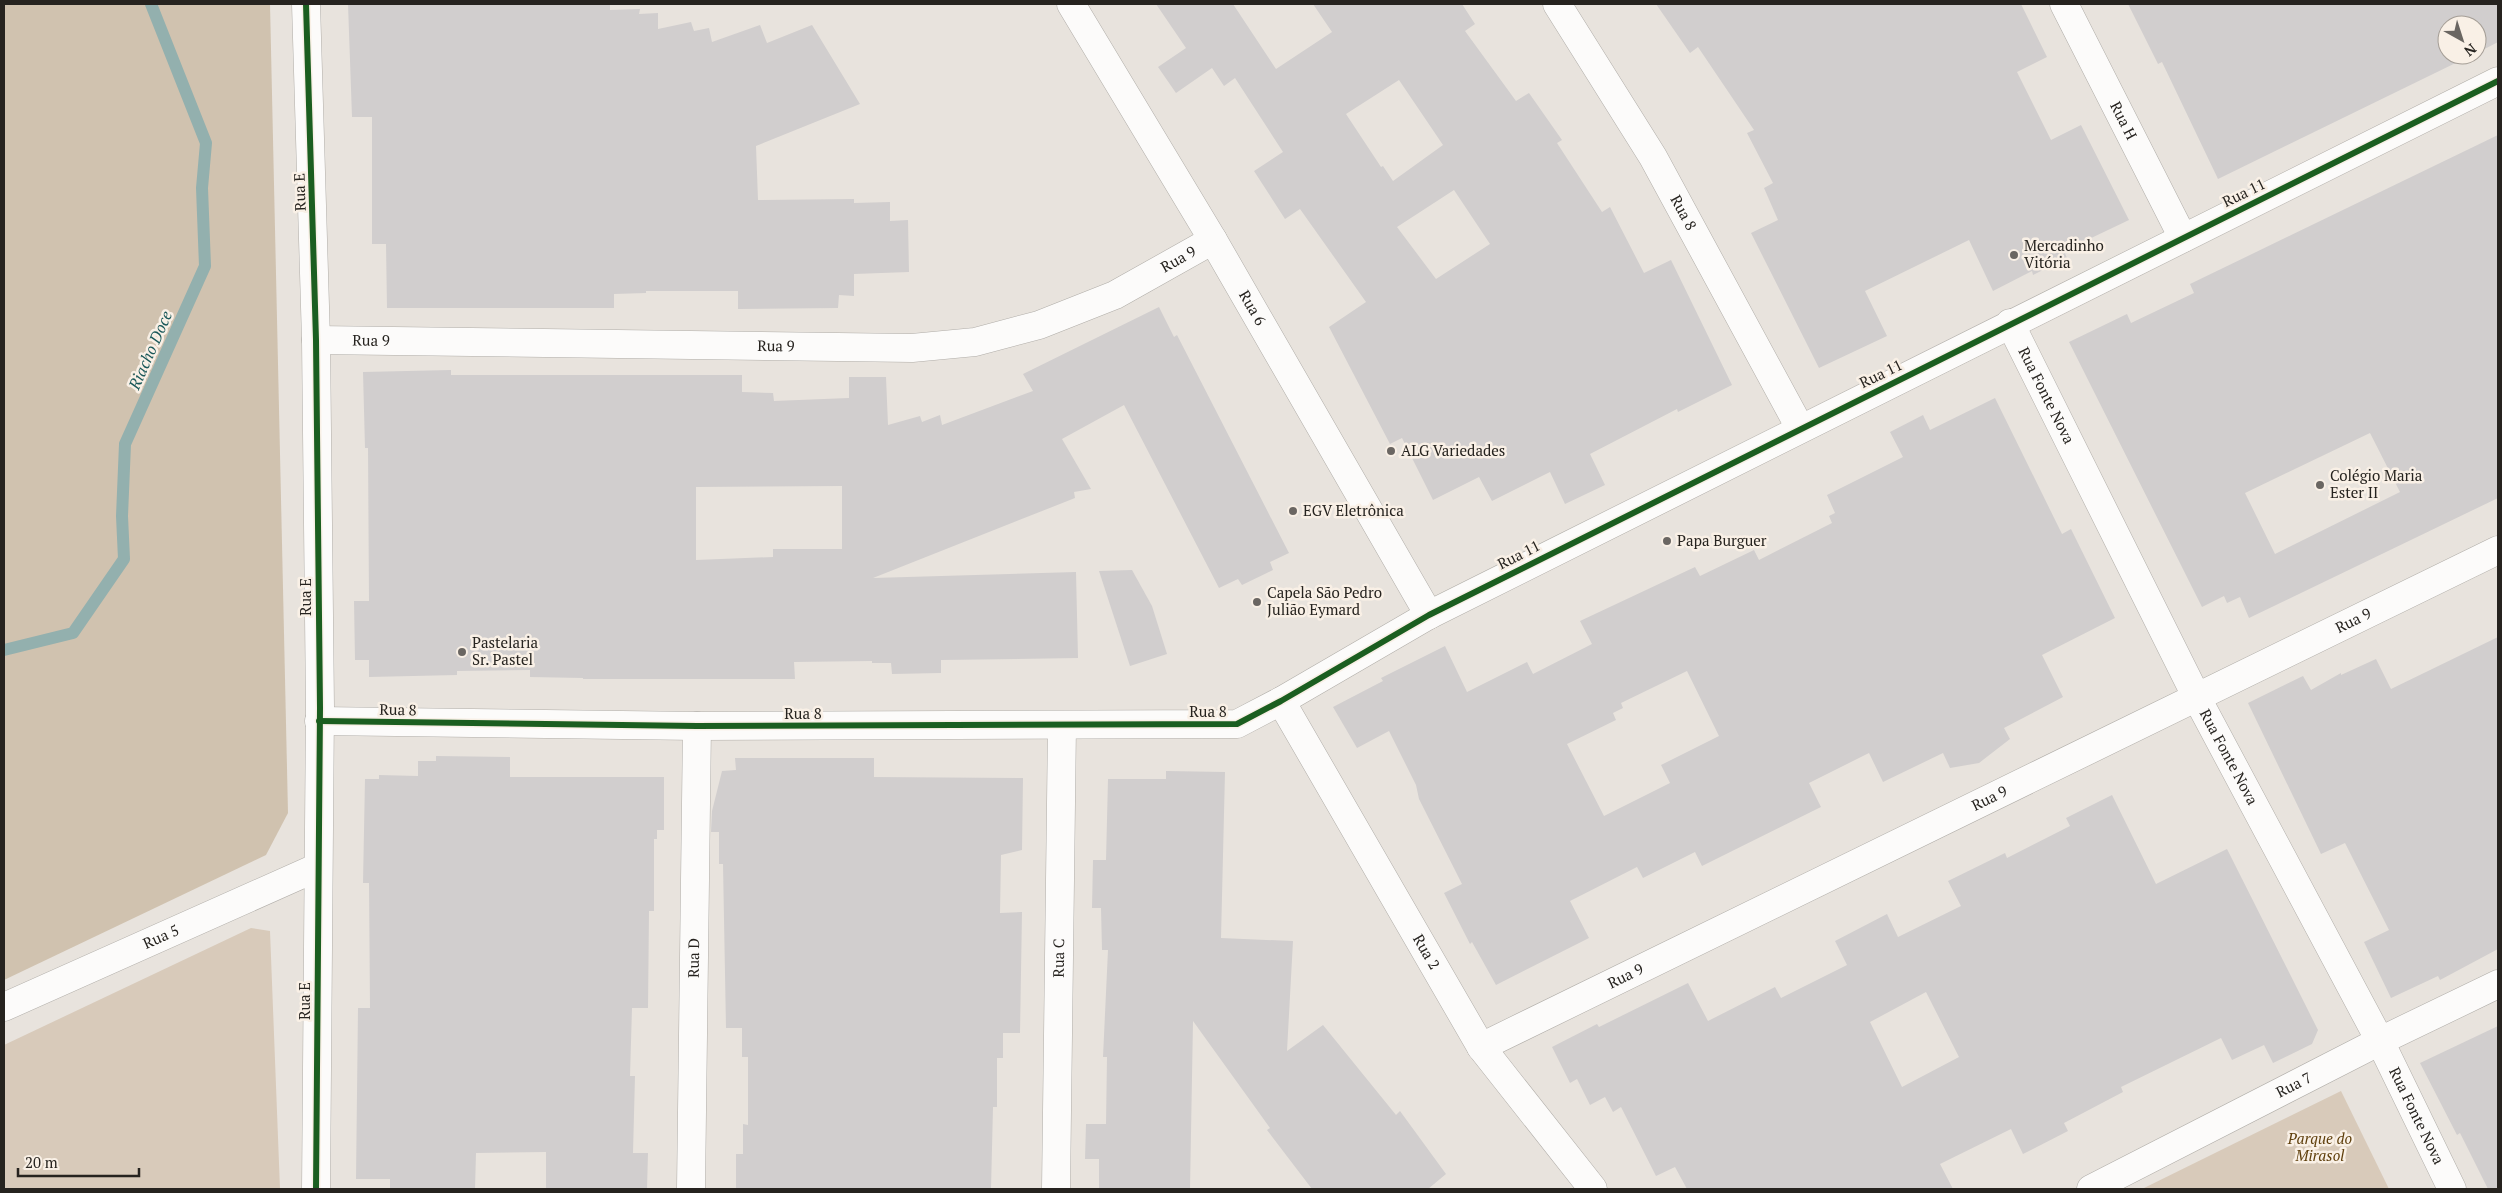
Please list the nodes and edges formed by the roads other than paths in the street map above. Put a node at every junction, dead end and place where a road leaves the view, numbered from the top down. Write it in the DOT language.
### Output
graph roads {
  1 [pos="306,4"];
  2 [pos="1071,4"];
  3 [pos="1557,4"];
  4 [pos="2064,4"];
  5 [pos="2498,81"];
  6 [pos="2183,238"];
  7 [pos="1213,240"];
  8 [pos="2010,323"];
  9 [pos="316,340"];
  10 [pos="1800,428"];
  11 [pos="2498,550"];
  12 [pos="1429,615"];
  13 [pos="2197,698"];
  14 [pos="1281,701"];
  15 [pos="319,721"];
  16 [pos="697,726"];
  17 [pos="1062,726"];
  18 [pos="318,867"];
  19 [pos="2498,984"];
  20 [pos="4,1007"];
  21 [pos="2380,1041"];
  22 [pos="1481,1047"];
  23 [pos="316,1189"];
  24 [pos="692,1189"];
  25 [pos="1056,1189"];
  26 [pos="1593,1189"];
  27 [pos="2091,1189"];
  28 [pos="2452,1189"];
  1 -- 9 [label="street, Rua E"];
  2 -- 7 [label="street, Rua 6"];
  3 -- 10 [label="street, Rua 8"];
  4 -- 6 [label="street, Rua H"];
  5 -- 6 [label="street, Rua 11"];
  6 -- 8 [label="street, Rua 11"];
  7 -- 9 [label="street, Rua 9"];
  7 -- 12 [label="street, Rua 6"];
  8 -- 10 [label="street, Rua 11"];
  8 -- 13 [label="street, Rua Fonte Nova"];
  9 -- 15 [label="street, Rua E"];
  10 -- 12 [label="street, Rua 11"];
  11 -- 13 [label="street, Rua 9"];
  12 -- 14 [label="street, Rua 11"];
  13 -- 21 [label="street, Rua Fonte Nova"];
  13 -- 22 [label="street, Rua 9"];
  14 -- 17 [label="street, Rua 8"];
  14 -- 22 [label="street, Rua 2"];
  15 -- 16 [label="street, Rua 8"];
  15 -- 18 [label="street, Rua E"];
  16 -- 17 [label="street, Rua 8"];
  16 -- 24 [label="street, Rua D"];
  17 -- 25 [label="street, Rua C"];
  18 -- 20 [label="street, Rua 5"];
  18 -- 23 [label="street, Rua E"];
  19 -- 21 [label="street, Rua 7"];
  21 -- 27 [label="street, Rua 7"];
  21 -- 28 [label="street, Rua Fonte Nova"];
  22 -- 26 [label="street, Rua 2"];
}
